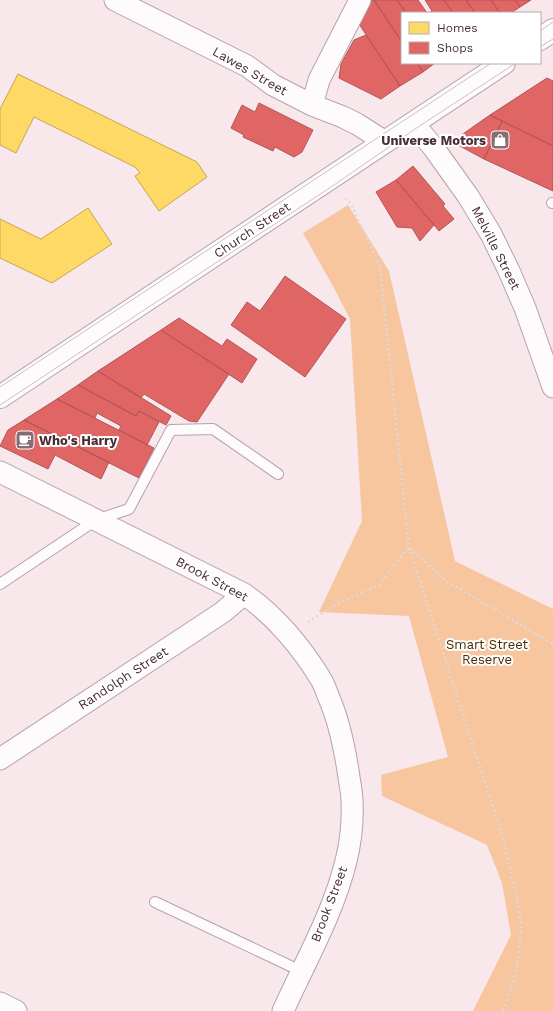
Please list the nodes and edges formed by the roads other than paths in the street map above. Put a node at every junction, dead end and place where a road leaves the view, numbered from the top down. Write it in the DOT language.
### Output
graph roads {
  1 [pos="115,0"];
  2 [pos="360,0"];
  3 [pos="553,30"];
  4 [pos="541,38"];
  5 [pos="502,64"];
  6 [pos="312,105"];
  7 [pos="414,123"];
  8 [pos="384,142"];
  9 [pos="553,387"];
  10 [pos="0,397"];
  11 [pos="0,472"];
  12 [pos="278,474"];
  13 [pos="96,520"];
  14 [pos="0,584"];
  15 [pos="244,594"];
  16 [pos="0,759"];
  17 [pos="155,902"];
  18 [pos="301,971"];
  19 [pos="0,1003"];
  20 [pos="16,1011"];
  21 [pos="282,1011"];
  1 -- 6 [label="street, Lawes Street"];
  2 -- 6 [label="street"];
  3 -- 4 [label="main road"];
  5 -- 7 [label="main road, Church Street"];
  6 -- 8 [label="street, Lawes Street"];
  7 -- 8 [label="main road, Church Street"];
  7 -- 9 [label="street, Melville Street"];
  8 -- 10 [label="main road, Church Street"];
  11 -- 13 [label="street, Brook Street"];
  12 -- 13 [label="lane"];
  13 -- 14 [label="lane"];
  13 -- 15 [label="street, Brook Street"];
  15 -- 16 [label="street, Randolph Street"];
  15 -- 18 [label="street, Brook Street"];
  17 -- 18 [label="lane"];
  18 -- 21 [label="street, Brook Street"];
  19 -- 20 [label="street"];
}
